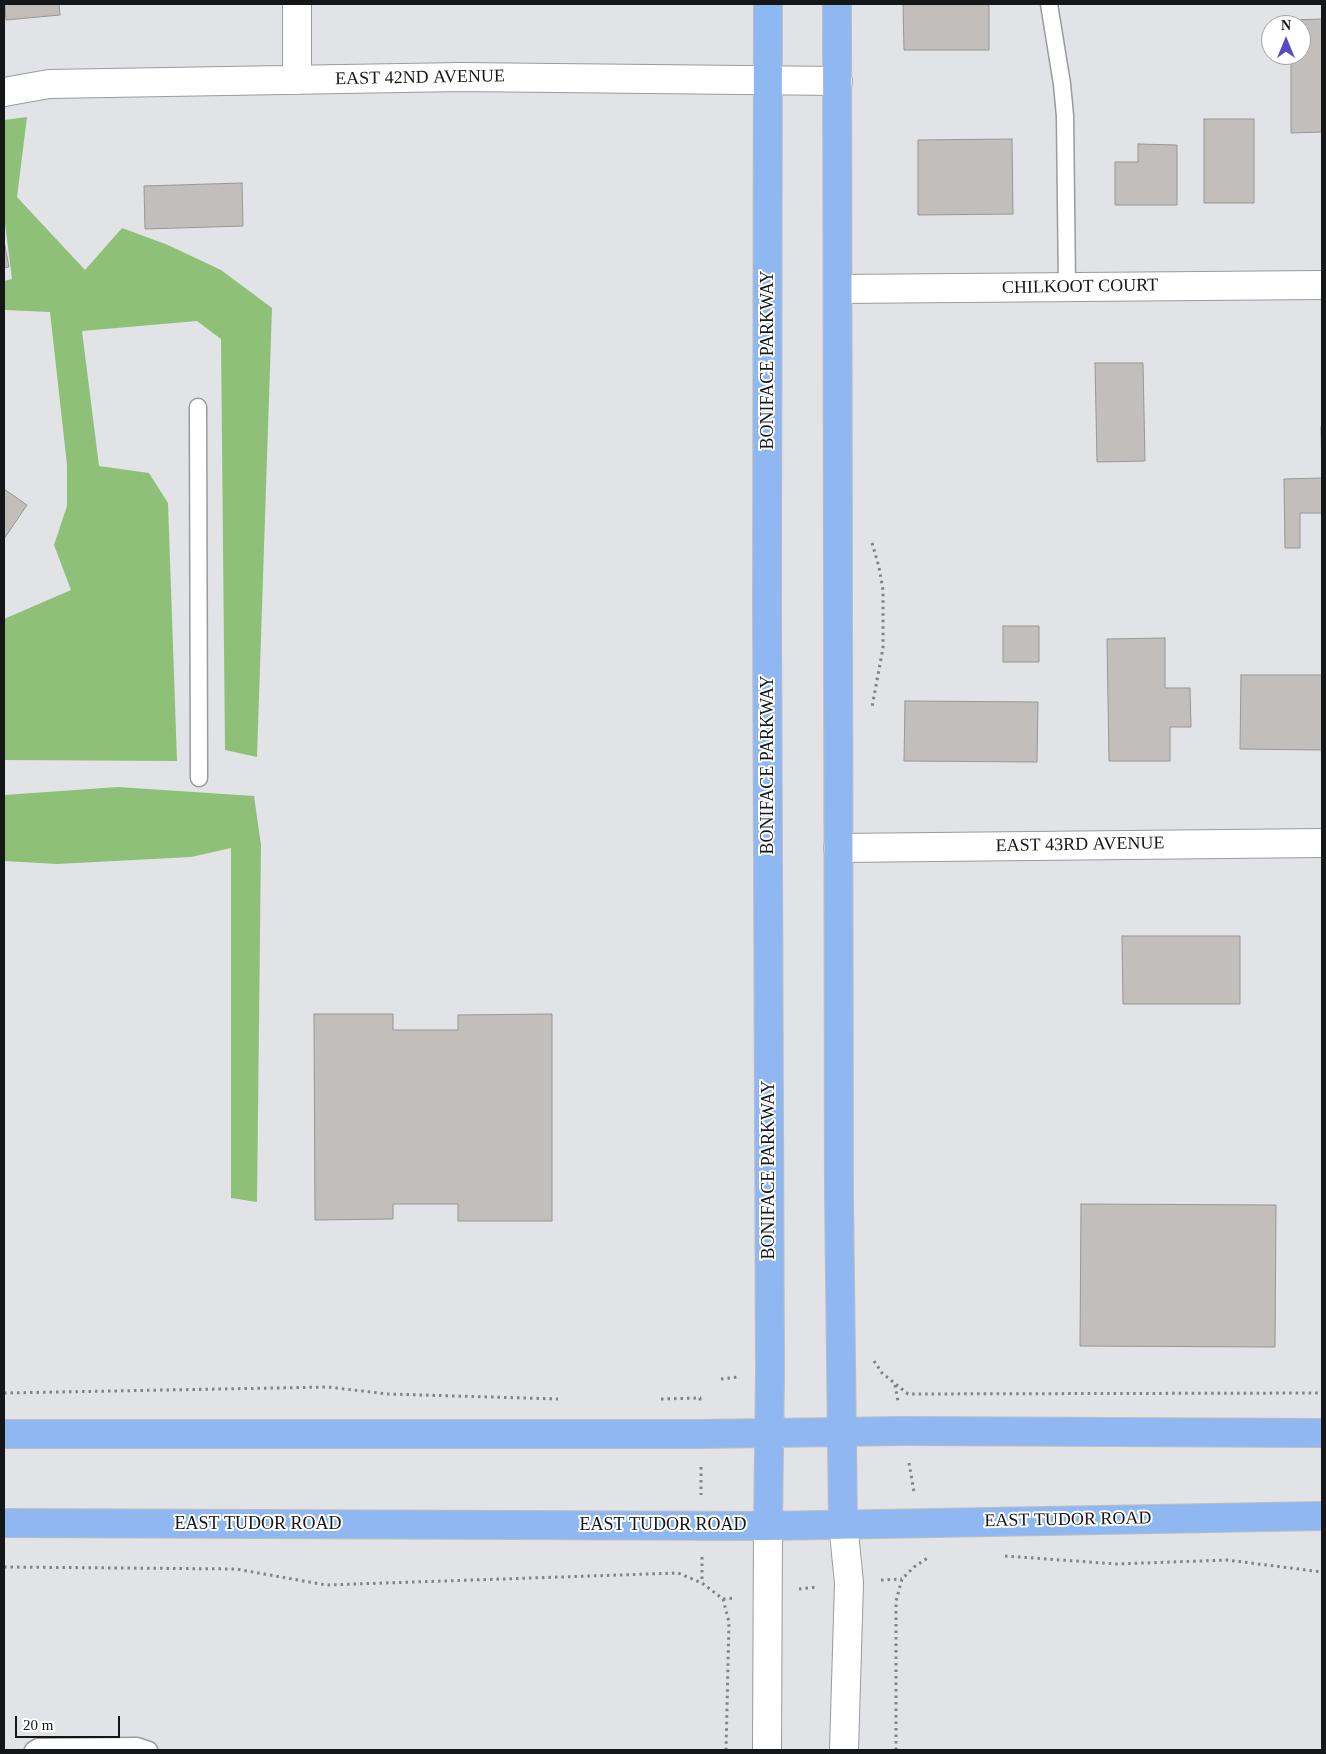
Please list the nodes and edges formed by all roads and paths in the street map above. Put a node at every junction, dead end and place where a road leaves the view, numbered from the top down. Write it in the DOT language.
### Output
graph roads {
  1 [pos="297,4"];
  2 [pos="768,4"];
  3 [pos="837,4"];
  4 [pos="1049,4"];
  5 [pos="768,79"];
  6 [pos="297,80"];
  7 [pos="838,81"];
  8 [pos="4,92"];
  9 [pos="1322,285"];
  10 [pos="1067,287"];
  11 [pos="838,289"];
  12 [pos="198,407"];
  13 [pos="200,778"];
  14 [pos="1322,843"];
  15 [pos="838,848"];
  16 [pos="4,1393"];
  17 [pos="1322,1393"];
  18 [pos="562,1400"];
  19 [pos="660,1400"];
  20 [pos="903,1431"];
  21 [pos="841,1432"];
  22 [pos="769,1433"];
  23 [pos="1322,1433"];
  24 [pos="4,1434"];
  25 [pos="701,1434"];
  26 [pos="1322,1516"];
  27 [pos="4,1523"];
  28 [pos="843,1523"];
  29 [pos="920,1523"];
  30 [pos="702,1525"];
  31 [pos="768,1526"];
  32 [pos="935,1556"];
  33 [pos="996,1556"];
  34 [pos="928,1557"];
  35 [pos="4,1567"];
  36 [pos="1322,1572"];
  37 [pos="902,1579"];
  38 [pos="702,1583"];
  39 [pos="849,1583"];
  40 [pos="768,1593"];
  41 [pos="722,1599"];
  42 [pos="33,1750"];
  43 [pos="148,1750"];
  44 [pos="726,1750"];
  45 [pos="767,1750"];
  46 [pos="844,1750"];
  47 [pos="896,1750"];
  1 -- 6 [label="street"];
  2 -- 5 [label="main road, BONIFACE PARKWAY"];
  3 -- 7 [label="main road"];
  4 -- 10 [label="lane"];
  5 -- 6 [label="street, EAST 42ND AVENUE"];
  5 -- 7 [label="street, EAST 42ND AVENUE"];
  5 -- 22 [label="main road, BONIFACE PARKWAY"];
  6 -- 8 [label="street, EAST 42ND AVENUE"];
  7 -- 11 [label="main road"];
  9 -- 10 [label="street, CHILKOOT COURT"];
  10 -- 11 [label="street, CHILKOOT COURT"];
  11 -- 15 [label="main road"];
  12 -- 13 [label="lane"];
  14 -- 15 [label="street, EAST 43RD AVENUE"];
  15 -- 21 [label="main road"];
  16 -- 18 [label="path"];
  17 -- 20 [label="path"];
  19 -- 25 [label="path"];
  20 -- 21 [label="main road"];
  20 -- 23 [label="main road"];
  20 -- 29 [label="path"];
  21 -- 22 [label="main road"];
  21 -- 28 [label="main road"];
  22 -- 25 [label="main road"];
  22 -- 31 [label="main road, BONIFACE PARKWAY"];
  24 -- 25 [label="main road"];
  25 -- 30 [label="path"];
  26 -- 29 [label="main road, EAST TUDOR ROAD"];
  27 -- 30 [label="main road, EAST TUDOR ROAD"];
  28 -- 29 [label="main road, EAST TUDOR ROAD"];
  28 -- 31 [label="main road, EAST TUDOR ROAD"];
  28 -- 39 [label="street"];
  29 -- 34 [label="path"];
  30 -- 31 [label="main road, EAST TUDOR ROAD"];
  30 -- 38 [label="path"];
  31 -- 40 [label="street"];
  32 -- 34 [label="path"];
  33 -- 36 [label="path"];
  34 -- 37 [label="path"];
  35 -- 38 [label="path"];
  37 -- 39 [label="path"];
  37 -- 47 [label="path"];
  38 -- 41 [label="path"];
  39 -- 40 [label="path"];
  39 -- 46 [label="street"];
  40 -- 41 [label="path"];
  40 -- 45 [label="street"];
  41 -- 44 [label="path"];
  42 -- 43 [label="lane"];
}
